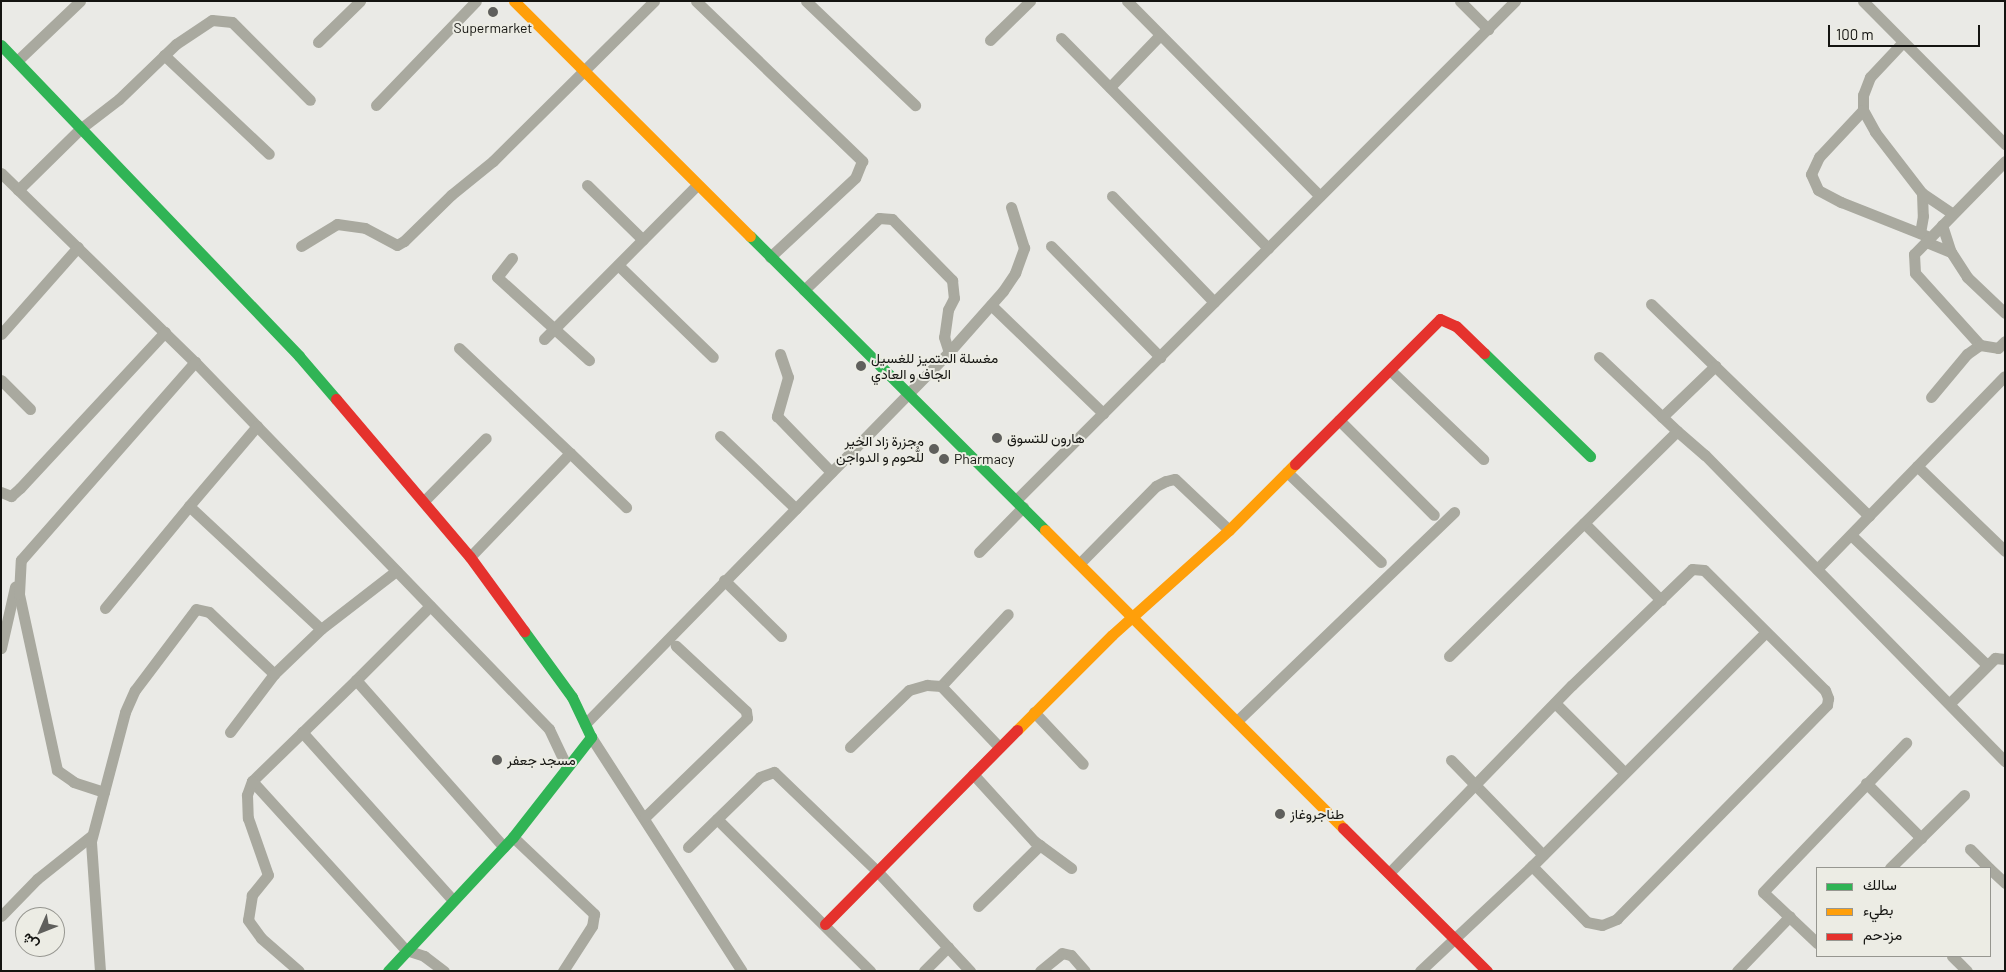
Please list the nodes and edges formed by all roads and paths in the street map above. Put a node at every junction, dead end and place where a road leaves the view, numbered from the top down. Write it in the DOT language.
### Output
graph roads {
  1 [pos="80,1"];
  2 [pos="360,1"];
  3 [pos="476,1"];
  4 [pos="514,1"];
  5 [pos="654,1"];
  6 [pos="696,1"];
  7 [pos="806,1"];
  8 [pos="1127,1"];
  9 [pos="1460,1"];
  10 [pos="1515,1"];
  11 [pos="1863,1"];
  12 [pos="1026,3"];
  13 [pos="1488,29"];
  14 [pos="1160,35"];
  15 [pos="1061,38"];
  16 [pos="990,40"];
  17 [pos="318,42"];
  18 [pos="1903,42"];
  19 [pos="1,45"];
  20 [pos="164,55"];
  21 [pos="17,61"];
  22 [pos="583,72"];
  23 [pos="1110,87"];
  24 [pos="310,100"];
  25 [pos="376,105"];
  26 [pos="915,105"];
  27 [pos="1863,110"];
  28 [pos="80,129"];
  29 [pos="2005,144"];
  30 [pos="268,154"];
  31 [pos="2005,161"];
  32 [pos="2,174"];
  33 [pos="587,185"];
  34 [pos="697,185"];
  35 [pos="18,190"];
  36 [pos="1922,192"];
  37 [pos="1112,196"];
  38 [pos="1320,196"];
  39 [pos="1011,207"];
  40 [pos="1953,214"];
  41 [pos="1942,225"];
  42 [pos="1925,237"];
  43 [pos="642,240"];
  44 [pos="301,246"];
  45 [pos="1051,246"];
  46 [pos="78,247"];
  47 [pos="1268,248"];
  48 [pos="1952,252"];
  49 [pos="770,257"];
  50 [pos="512,258"];
  51 [pos="618,264"];
  52 [pos="804,290"];
  53 [pos="1214,302"];
  54 [pos="1651,304"];
  55 [pos="991,305"];
  56 [pos="2005,313"];
  57 [pos="554,329"];
  58 [pos="165,332"];
  59 [pos="1,334"];
  60 [pos="544,339"];
  61 [pos="2005,341"];
  62 [pos="1980,345"];
  63 [pos="459,348"];
  64 [pos="949,352"];
  65 [pos="780,354"];
  66 [pos="713,357"];
  67 [pos="1160,357"];
  68 [pos="1599,357"];
  69 [pos="589,360"];
  70 [pos="195,362"];
  71 [pos="1715,366"];
  72 [pos="1390,370"];
  73 [pos="2005,376"];
  74 [pos="1,380"];
  75 [pos="908,394"];
  76 [pos="1931,397"];
  77 [pos="30,409"];
  78 [pos="1103,413"];
  79 [pos="1662,417"];
  80 [pos="1339,420"];
  81 [pos="257,426"];
  82 [pos="1677,431"];
  83 [pos="720,436"];
  84 [pos="486,438"];
  85 [pos="570,453"];
  86 [pos="1590,456"];
  87 [pos="1483,459"];
  88 [pos="1917,466"];
  89 [pos="831,472"];
  90 [pos="1287,472"];
  91 [pos="1,492"];
  92 [pos="424,501"];
  93 [pos="1020,504"];
  94 [pos="189,506"];
  95 [pos="626,507"];
  96 [pos="796,509"];
  97 [pos="1454,512"];
  98 [pos="1434,515"];
  99 [pos="1869,516"];
  100 [pos="1584,523"];
  101 [pos="1228,530"];
  102 [pos="1851,535"];
  103 [pos="2005,551"];
  104 [pos="979,552"];
  105 [pos="470,557"];
  106 [pos="22,560"];
  107 [pos="1381,562"];
  108 [pos="1080,563"];
  109 [pos="1817,569"];
  110 [pos="396,570"];
  111 [pos="724,580"];
  112 [pos="1661,600"];
  113 [pos="430,606"];
  114 [pos="105,608"];
  115 [pos="1008,614"];
  116 [pos="1132,619"];
  117 [pos="321,629"];
  118 [pos="1765,633"];
  119 [pos="781,636"];
  120 [pos="676,646"];
  121 [pos="1,648"];
  122 [pos="1449,656"];
  123 [pos="2005,659"];
  124 [pos="1987,665"];
  125 [pos="274,674"];
  126 [pos="356,680"];
  127 [pos="941,686"];
  128 [pos="1950,703"];
  129 [pos="1555,704"];
  130 [pos="1034,712"];
  131 [pos="1238,720"];
  132 [pos="585,724"];
  133 [pos="230,732"];
  134 [pos="302,732"];
  135 [pos="591,737"];
  136 [pos="1906,742"];
  137 [pos="850,746"];
  138 [pos="999,747"];
  139 [pos="1451,760"];
  140 [pos="2005,761"];
  141 [pos="1084,764"];
  142 [pos="567,767"];
  143 [pos="1624,772"];
  144 [pos="973,774"];
  145 [pos="252,781"];
  146 [pos="1866,784"];
  147 [pos="1475,785"];
  148 [pos="104,792"];
  149 [pos="1964,795"];
  150 [pos="645,817"];
  151 [pos="717,820"];
  152 [pos="92,836"];
  153 [pos="513,837"];
  154 [pos="1921,838"];
  155 [pos="1040,846"];
  156 [pos="504,847"];
  157 [pos="688,847"];
  158 [pos="1970,850"];
  159 [pos="1543,855"];
  160 [pos="1532,866"];
  161 [pos="1891,867"];
  162 [pos="1989,867"];
  163 [pos="1071,868"];
  164 [pos="1991,869"];
  165 [pos="877,871"];
  166 [pos="1389,873"];
  167 [pos="2005,883"];
  168 [pos="453,900"];
  169 [pos="978,906"];
  170 [pos="1,916"];
  171 [pos="1790,916"];
  172 [pos="824,924"];
  173 [pos="1453,938"];
  174 [pos="1816,942"];
  175 [pos="948,947"];
  176 [pos="406,950"];
  177 [pos="1953,957"];
  178 [pos="390,970"];
  179 [pos="100,971"];
  180 [pos="299,971"];
  181 [pos="444,971"];
  182 [pos="563,971"];
  183 [pos="742,971"];
  184 [pos="870,971"];
  185 [pos="924,971"];
  186 [pos="970,971"];
  187 [pos="1040,971"];
  188 [pos="1085,971"];
  189 [pos="1420,971"];
  190 [pos="1487,971"];
  191 [pos="1737,971"];
  192 [pos="1967,971"];
  1 -- 21 [label="street"];
  2 -- 17 [label="street"];
  3 -- 25 [label="street"];
  4 -- 22 [label="street"];
  5 -- 22 [label="street"];
  6 -- 49 [label="street"];
  7 -- 26 [label="street"];
  8 -- 14 [label="street"];
  9 -- 13 [label="street"];
  10 -- 13 [label="street"];
  11 -- 18 [label="street"];
  12 -- 16 [label="street"];
  13 -- 38 [label="street"];
  14 -- 23 [label="street"];
  14 -- 38 [label="street"];
  15 -- 23 [label="street"];
  18 -- 27 [label="street"];
  18 -- 29 [label="street"];
  19 -- 21 [label="street"];
  20 -- 24 [label="street"];
  20 -- 28 [label="street"];
  20 -- 30 [label="street"];
  21 -- 28 [label="street"];
  22 -- 34 [label="street"];
  22 -- 44 [label="street"];
  23 -- 47 [label="street"];
  27 -- 36 [label="street"];
  27 -- 42 [label="street"];
  28 -- 35 [label="street"];
  28 -- 92 [label="street"];
  31 -- 40 [label="street"];
  32 -- 35 [label="street"];
  33 -- 43 [label="street"];
  34 -- 43 [label="street"];
  34 -- 49 [label="street"];
  35 -- 46 [label="street"];
  36 -- 40 [label="street"];
  36 -- 42 [label="street"];
  37 -- 53 [label="street"];
  38 -- 47 [label="street"];
  39 -- 55 [label="street"];
  40 -- 41 [label="street"];
  41 -- 42 [label="street"];
  41 -- 48 [label="street"];
  42 -- 48 [label="street"];
  42 -- 62 [label="street"];
  43 -- 51 [label="street"];
  45 -- 67 [label="street"];
  46 -- 58 [label="street"];
  46 -- 59 [label="street"];
  47 -- 53 [label="street"];
  48 -- 56 [label="street"];
  49 -- 52 [label="street"];
  50 -- 57 [label="street"];
  51 -- 57 [label="street"];
  51 -- 66 [label="street"];
  52 -- 64 [label="street"];
  52 -- 75 [label="street"];
  53 -- 67 [label="street"];
  54 -- 71 [label="street"];
  55 -- 64 [label="street"];
  55 -- 78 [label="street"];
  57 -- 60 [label="street"];
  57 -- 69 [label="street"];
  58 -- 70 [label="street"];
  58 -- 91 [label="street"];
  61 -- 62 [label="street"];
  62 -- 76 [label="street"];
  63 -- 85 [label="street"];
  64 -- 75 [label="street"];
  65 -- 89 [label="street"];
  67 -- 78 [label="street"];
  68 -- 79 [label="street"];
  70 -- 81 [label="street"];
  70 -- 106 [label="street"];
  71 -- 79 [label="street"];
  71 -- 99 [label="street"];
  72 -- 80 [label="street"];
  72 -- 86 [label="street"];
  72 -- 87 [label="street"];
  73 -- 88 [label="street"];
  74 -- 77 [label="street"];
  75 -- 89 [label="street"];
  75 -- 93 [label="street"];
  78 -- 93 [label="street"];
  79 -- 82 [label="street"];
  80 -- 90 [label="street"];
  80 -- 98 [label="street"];
  81 -- 94 [label="street"];
  81 -- 110 [label="street"];
  82 -- 100 [label="street"];
  82 -- 109 [label="street"];
  83 -- 96 [label="street"];
  84 -- 92 [label="street"];
  85 -- 95 [label="street"];
  85 -- 105 [label="street"];
  88 -- 99 [label="street"];
  88 -- 103 [label="street"];
  89 -- 96 [label="street"];
  90 -- 101 [label="street"];
  90 -- 107 [label="street"];
  92 -- 105 [label="street"];
  93 -- 104 [label="street"];
  93 -- 108 [label="street"];
  94 -- 114 [label="street"];
  94 -- 117 [label="street"];
  96 -- 111 [label="street"];
  97 -- 131 [label="street"];
  99 -- 102 [label="street"];
  100 -- 112 [label="street"];
  100 -- 122 [label="street"];
  101 -- 108 [label="street"];
  101 -- 116 [label="street"];
  102 -- 109 [label="street"];
  102 -- 124 [label="street"];
  105 -- 132 [label="street"];
  106 -- 121 [label="street"];
  106 -- 148 [label="street"];
  108 -- 116 [label="street"];
  109 -- 128 [label="street"];
  110 -- 113 [label="street"];
  110 -- 117 [label="street"];
  111 -- 119 [label="street"];
  111 -- 132 [label="street"];
  112 -- 118 [label="street"];
  112 -- 129 [label="street"];
  113 -- 126 [label="street"];
  113 -- 142 [label="street"];
  115 -- 127 [label="street"];
  116 -- 130 [label="street"];
  116 -- 131 [label="street"];
  117 -- 125 [label="street"];
  118 -- 143 [label="street"];
  118 -- 160 [label="street"];
  120 -- 150 [label="street"];
  123 -- 124 [label="street"];
  124 -- 128 [label="street"];
  125 -- 133 [label="street"];
  125 -- 148 [label="street"];
  126 -- 134 [label="street"];
  126 -- 156 [label="street"];
  127 -- 137 [label="street"];
  127 -- 138 [label="street"];
  128 -- 140 [label="street"];
  129 -- 143 [label="street"];
  129 -- 147 [label="street"];
  130 -- 138 [label="street"];
  130 -- 141 [label="street"];
  131 -- 166 [label="street"];
  132 -- 135 [label="street"];
  134 -- 145 [label="street"];
  134 -- 168 [label="street"];
  135 -- 142 [label="street"];
  135 -- 150 [label="street"];
  136 -- 146 [label="street"];
  138 -- 144 [label="street"];
  139 -- 147 [label="street"];
  142 -- 153 [label="street"];
  143 -- 159 [label="street"];
  144 -- 155 [label="street"];
  144 -- 165 [label="street"];
  145 -- 176 [label="street"];
  145 -- 180 [label="street"];
  146 -- 154 [label="street"];
  146 -- 171 [label="street"];
  147 -- 159 [label="street"];
  147 -- 166 [label="street"];
  148 -- 152 [label="street"];
  149 -- 154 [label="street"];
  150 -- 183 [label="street"];
  151 -- 157 [label="street"];
  151 -- 165 [label="street"];
  151 -- 172 [label="street"];
  152 -- 170 [label="street"];
  152 -- 179 [label="street"];
  153 -- 156 [label="street"];
  153 -- 182 [label="street"];
  154 -- 161 [label="street"];
  155 -- 163 [label="street"];
  155 -- 169 [label="street"];
  156 -- 168 [label="street"];
  158 -- 162 [label="street"];
  159 -- 160 [label="street"];
  160 -- 173 [label="street"];
  164 -- 167 [label="street"];
  165 -- 172 [label="street"];
  165 -- 175 [label="street"];
  166 -- 173 [label="street"];
  168 -- 176 [label="street"];
  171 -- 174 [label="street"];
  171 -- 191 [label="street"];
  172 -- 184 [label="street"];
  173 -- 189 [label="street"];
  173 -- 190 [label="street"];
  175 -- 185 [label="street"];
  175 -- 186 [label="street"];
  176 -- 178 [label="street"];
  176 -- 181 [label="street"];
  177 -- 192 [label="street"];
  187 -- 188 [label="street"];
}
